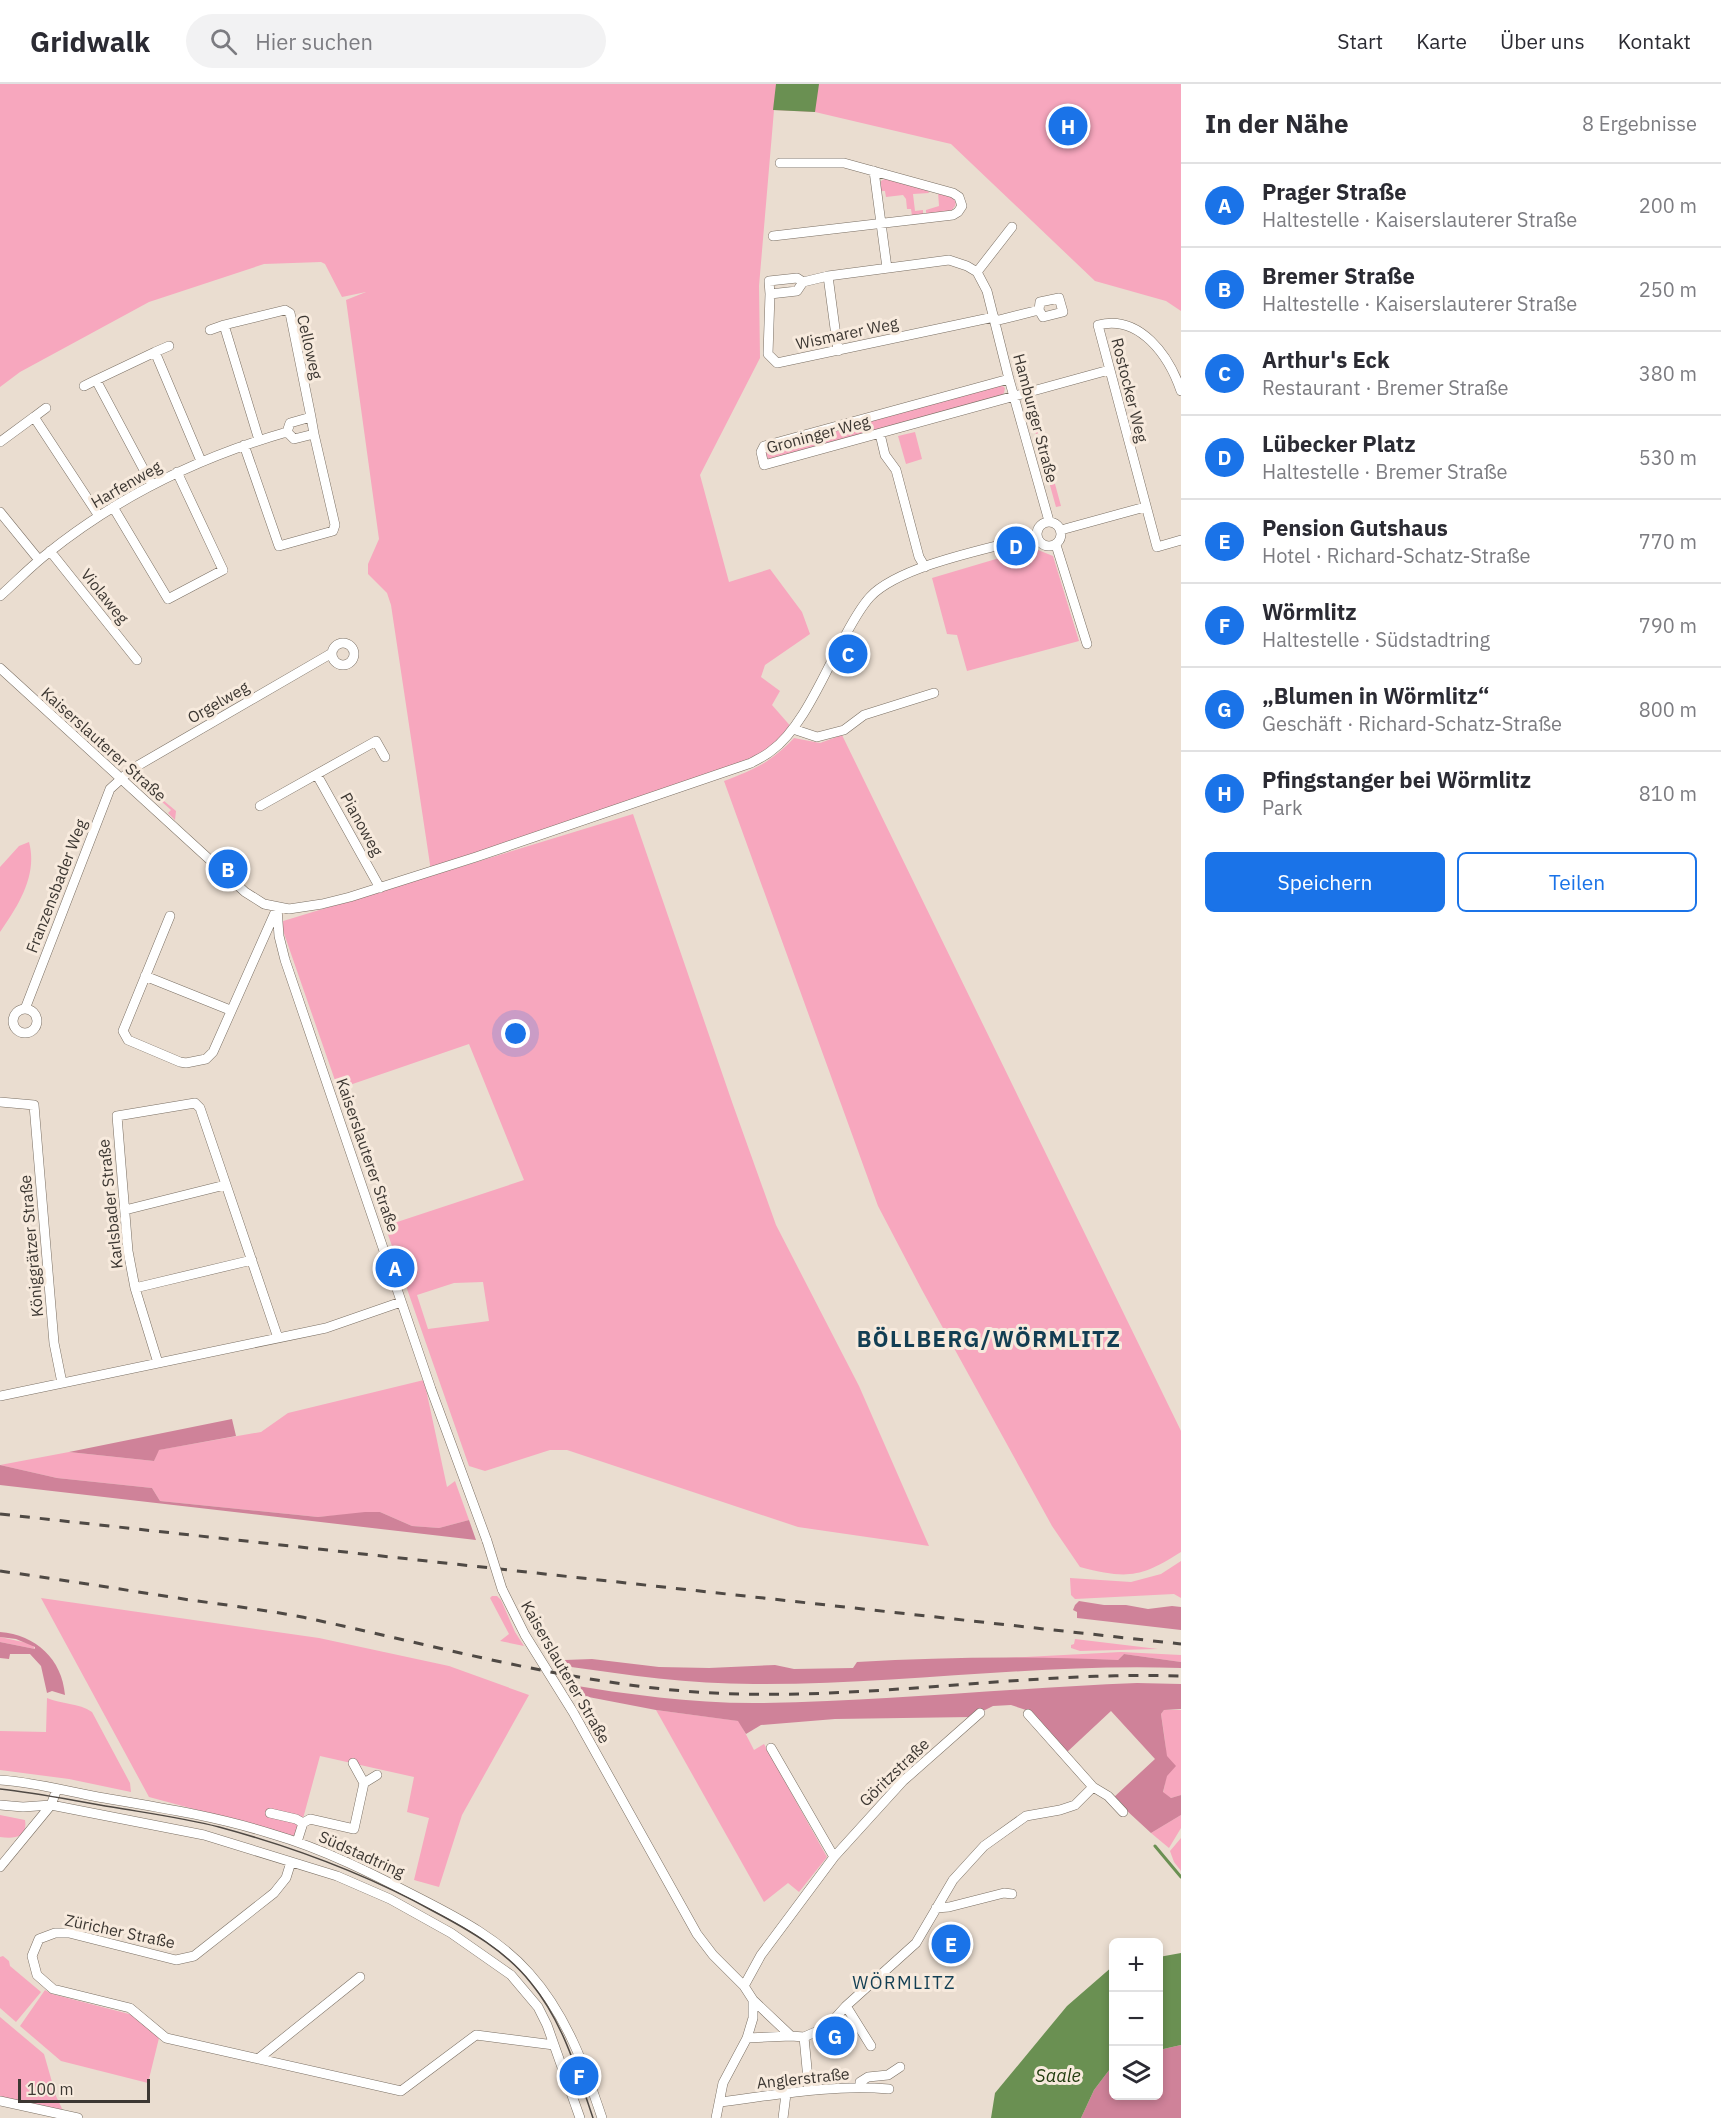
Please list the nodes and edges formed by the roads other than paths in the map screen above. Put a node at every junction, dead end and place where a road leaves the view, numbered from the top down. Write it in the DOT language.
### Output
graph roads {
  1 [pos="780,163"];
  2 [pos="874,171"];
  3 [pos="881,224"];
  4 [pos="1012,227"];
  5 [pos="772,236"];
  6 [pos="887,268"];
  7 [pos="977,272"];
  8 [pos="828,276"];
  9 [pos="1039,310"];
  10 [pos="994,319"];
  11 [pos="224,326"];
  12 [pos="210,330"];
  13 [pos="169,346"];
  14 [pos="838,351"];
  15 [pos="155,352"];
  16 [pos="1109,370"];
  17 [pos="1009,379"];
  18 [pos="96,380"];
  19 [pos="84,386"];
  20 [pos="1181,391"];
  21 [pos="1014,396"];
  22 [pos="46,408"];
  23 [pos="34,417"];
  24 [pos="311,417"];
  25 [pos="287,432"];
  26 [pos="314,434"];
  27 [pos="880,434"];
  28 [pos="259,440"];
  29 [pos="0,442"];
  30 [pos="244,445"];
  31 [pos="201,461"];
  32 [pos="177,472"];
  33 [pos="152,484"];
  34 [pos="113,507"];
  35 [pos="1145,507"];
  36 [pos="0,512"];
  37 [pos="99,516"];
  38 [pos="1049,521"];
  39 [pos="1061,530"];
  40 [pos="1036,536"];
  41 [pos="1181,540"];
  42 [pos="1056,545"];
  43 [pos="50,551"];
  44 [pos="39,560"];
  45 [pos="925,567"];
  46 [pos="0,596"];
  47 [pos="1087,644"];
  48 [pos="332,653"];
  49 [pos="137,660"];
  50 [pos="0,668"];
  51 [pos="934,693"];
  52 [pos="793,729"];
  53 [pos="385,757"];
  54 [pos="317,775"];
  55 [pos="120,778"];
  56 [pos="260,806"];
  57 [pos="380,888"];
  58 [pos="277,908"];
  59 [pos="170,916"];
  60 [pos="146,976"];
  61 [pos="25,1009"];
  62 [pos="230,1010"];
  63 [pos="0,1102"];
  64 [pos="225,1185"];
  65 [pos="124,1210"];
  66 [pos="252,1260"];
  67 [pos="135,1288"];
  68 [pos="401,1302"];
  69 [pos="278,1338"];
  70 [pos="158,1363"];
  71 [pos="62,1383"];
  72 [pos="0,1396"];
  73 [pos="980,1713"];
  74 [pos="1028,1714"];
  75 [pos="771,1748"];
  76 [pos="353,1763"];
  77 [pos="377,1775"];
  78 [pos="0,1780"];
  79 [pos="364,1783"];
  80 [pos="1093,1787"];
  81 [pos="57,1789"];
  82 [pos="0,1805"];
  83 [pos="51,1805"];
  84 [pos="1123,1812"];
  85 [pos="270,1813"];
  86 [pos="303,1823"];
  87 [pos="297,1842"];
  88 [pos="834,1857"];
  89 [pos="291,1862"];
  90 [pos="0,1867"];
  91 [pos="1012,1894"];
  92 [pos="936,1908"];
  93 [pos="360,1977"];
  94 [pos="744,1986"];
  95 [pos="753,2000"];
  96 [pos="846,2006"];
  97 [pos="791,2036"];
  98 [pos="804,2037"];
  99 [pos="747,2038"];
  100 [pos="554,2045"];
  101 [pos="871,2046"];
  102 [pos="258,2059"];
  103 [pos="900,2067"];
  104 [pos="861,2087"];
  105 [pos="889,2089"];
  106 [pos="809,2090"];
  107 [pos="786,2094"];
  108 [pos="0,2101"];
  109 [pos="720,2102"];
  110 [pos="52,2116"];
  111 [pos="78,2118"];
  112 [pos="579,2118"];
  113 [pos="602,2118"];
  114 [pos="716,2118"];
  115 [pos="783,2118"];
  1 -- 2 [label="street"];
  2 -- 3 [label="street"];
  2 -- 3 [label="street"];
  3 -- 5 [label="street"];
  3 -- 6 [label="street"];
  4 -- 7 [label="street"];
  6 -- 7 [label="street"];
  6 -- 8 [label="street"];
  7 -- 10 [label="street, Hamburger Straße"];
  8 -- 14 [label="street"];
  8 -- 14 [label="street, Wismarer Weg"];
  9 -- 10 [label="street"];
  10 -- 14 [label="street, Wismarer Weg"];
  10 -- 17 [label="street, Hamburger Straße"];
  11 -- 12 [label="street, Celloweg"];
  11 -- 24 [label="street, Celloweg"];
  11 -- 28 [label="street"];
  13 -- 15 [label="street"];
  15 -- 18 [label="street"];
  15 -- 31 [label="street"];
  16 -- 20 [label="street, Rostocker Weg"];
  16 -- 21 [label="street, Groninger Weg"];
  16 -- 35 [label="street, Rostocker Weg"];
  17 -- 21 [label="street, Hamburger Straße"];
  17 -- 27 [label="street, Groninger Weg"];
  18 -- 19 [label="street"];
  18 -- 33 [label="street"];
  21 -- 27 [label="street, Groninger Weg"];
  21 -- 38 [label="street, Hamburger Straße"];
  22 -- 23 [label="street"];
  23 -- 29 [label="street"];
  23 -- 37 [label="street"];
  24 -- 25 [label="street, Harfenweg"];
  24 -- 26 [label="street"];
  25 -- 26 [label="street, Harfenweg"];
  25 -- 28 [label="street, Harfenweg"];
  26 -- 30 [label="street"];
  27 -- 45 [label="street"];
  28 -- 30 [label="street, Harfenweg"];
  30 -- 31 [label="street, Harfenweg"];
  31 -- 32 [label="street, Harfenweg"];
  32 -- 33 [label="street, Harfenweg"];
  32 -- 34 [label="street"];
  33 -- 34 [label="street, Harfenweg"];
  34 -- 37 [label="street, Harfenweg"];
  35 -- 39 [label="street"];
  35 -- 41 [label="street, Rostocker Weg"];
  36 -- 44 [label="street"];
  37 -- 43 [label="street, Harfenweg"];
  38 -- 39 [label="street"];
  38 -- 40 [label="street"];
  39 -- 42 [label="street"];
  40 -- 42 [label="street"];
  40 -- 45 [label="street"];
  42 -- 47 [label="street"];
  43 -- 44 [label="street, Harfenweg"];
  43 -- 49 [label="street, Violaweg"];
  44 -- 46 [label="street, Harfenweg"];
  45 -- 52 [label="street"];
  48 -- 55 [label="street, Orgelweg"];
  50 -- 55 [label="street, Kaiserslauterer Straße"];
  51 -- 52 [label="street"];
  52 -- 57 [label="street"];
  53 -- 54 [label="street"];
  54 -- 56 [label="street"];
  54 -- 57 [label="street, Pianoweg"];
  55 -- 58 [label="street, Kaiserslauterer Straße"];
  55 -- 61 [label="street, Franzensbader Weg"];
  57 -- 58 [label="street"];
  58 -- 62 [label="street"];
  58 -- 68 [label="street, Kaiserslauterer Straße"];
  59 -- 60 [label="street"];
  60 -- 62 [label="street"];
  60 -- 62 [label="street"];
  63 -- 71 [label="street, Königgrätzer Straße"];
  64 -- 65 [label="street"];
  64 -- 65 [label="street, Karlsbader Straße"];
  64 -- 66 [label="street, Karlsbader Straße"];
  65 -- 67 [label="street, Karlsbader Straße"];
  66 -- 67 [label="street"];
  66 -- 69 [label="street, Karlsbader Straße"];
  67 -- 70 [label="street, Karlsbader Straße"];
  68 -- 69 [label="street"];
  68 -- 94 [label="street, Kaiserslauterer Straße, bridge"];
  69 -- 70 [label="street"];
  70 -- 71 [label="street"];
  71 -- 72 [label="street"];
  73 -- 88 [label="street, Göritzstraße"];
  74 -- 80 [label="street"];
  75 -- 88 [label="street"];
  76 -- 79 [label="street"];
  77 -- 79 [label="street"];
  78 -- 81 [label="street, Südstadtring"];
  79 -- 86 [label="street"];
  80 -- 84 [label="street"];
  80 -- 92 [label="street"];
  81 -- 83 [label="street"];
  81 -- 87 [label="street, Südstadtring"];
  82 -- 83 [label="street, Südstadtring"];
  83 -- 89 [label="street, Südstadtring"];
  83 -- 90 [label="street"];
  85 -- 86 [label="street"];
  86 -- 87 [label="street"];
  87 -- 113 [label="street, Südstadtring"];
  88 -- 94 [label="street, Göritzstraße"];
  89 -- 100 [label="street, Südstadtring"];
  89 -- 102 [label="street, Züricher Straße"];
  91 -- 92 [label="street"];
  92 -- 96 [label="street"];
  93 -- 102 [label="street"];
  94 -- 95 [label="street, Kaiserslauterer Straße"];
  95 -- 97 [label="street, Kaiserslauterer Straße"];
  95 -- 99 [label="street"];
  96 -- 98 [label="street"];
  96 -- 101 [label="street"];
  97 -- 98 [label="street"];
  97 -- 99 [label="street"];
  98 -- 106 [label="street"];
  99 -- 109 [label="street"];
  100 -- 102 [label="street, Züricher Straße"];
  100 -- 112 [label="street, Südstadtring"];
  103 -- 104 [label="street"];
  104 -- 105 [label="street, Anglerstraße"];
  104 -- 106 [label="street, Anglerstraße"];
  106 -- 107 [label="street, Anglerstraße"];
  107 -- 109 [label="street, Anglerstraße"];
  107 -- 115 [label="street"];
  108 -- 110 [label="street"];
  109 -- 114 [label="street"];
  110 -- 111 [label="street"];
}
